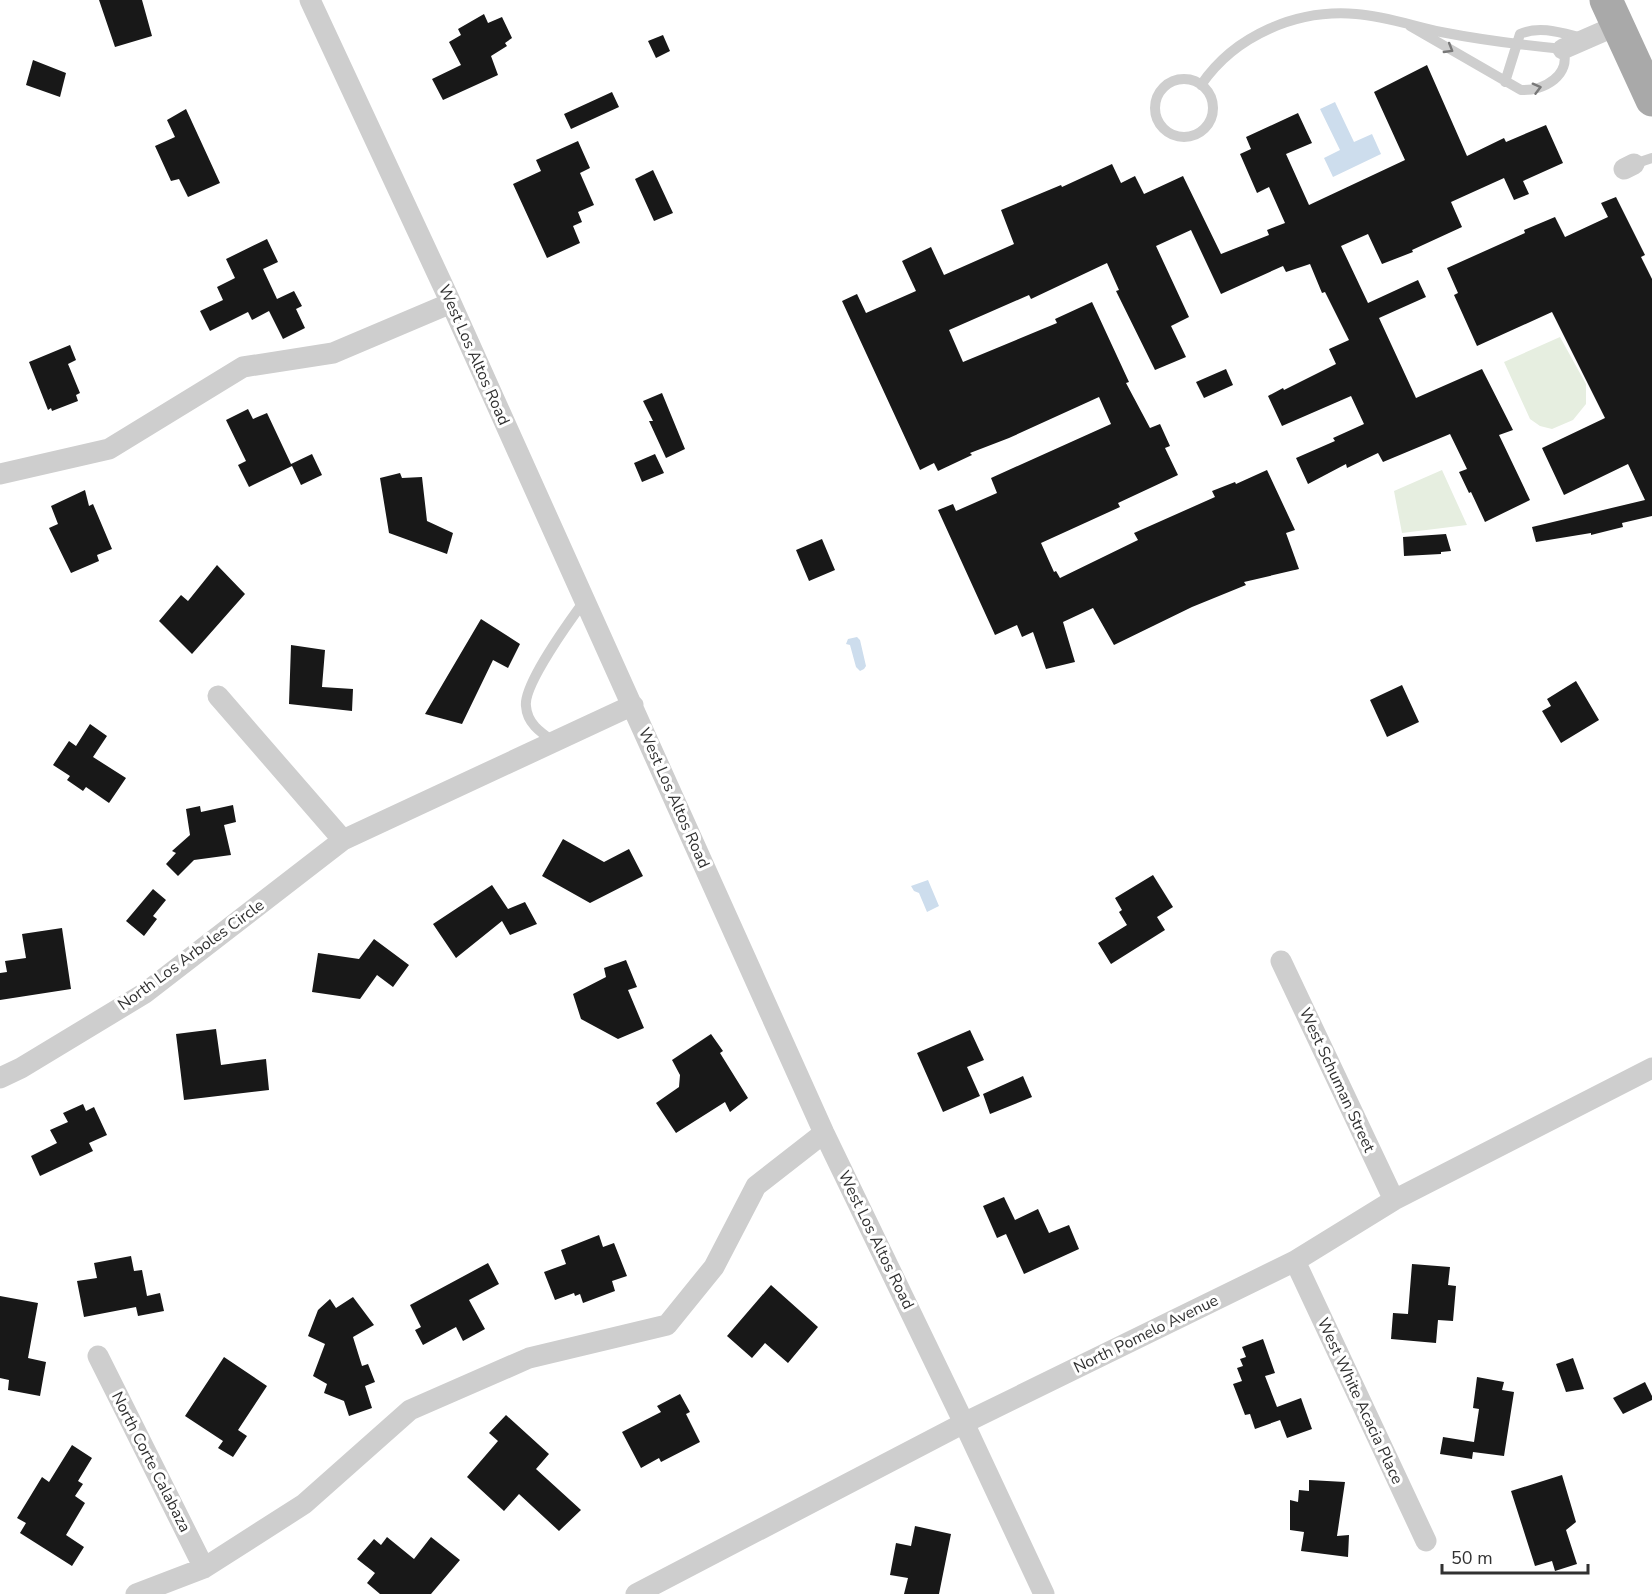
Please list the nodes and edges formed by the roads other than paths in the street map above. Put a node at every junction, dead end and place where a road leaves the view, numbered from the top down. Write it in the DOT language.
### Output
graph roads {
  1 [pos="310,0"];
  2 [pos="1612,13"];
  3 [pos="1410,26"];
  4 [pos="1586,39"];
  5 [pos="1516,45"];
  6 [pos="1563,49"];
  7 [pos="1505,82"];
  8 [pos="1201,85"];
  9 [pos="1650,89"];
  10 [pos="451,303"];
  11 [pos="0,474"];
  12 [pos="585,600"];
  13 [pos="218,696"];
  14 [pos="633,705"];
  15 [pos="553,741"];
  16 [pos="343,840"];
  17 [pos="1281,961"];
  18 [pos="1652,1068"];
  19 [pos="0,1078"];
  20 [pos="824,1133"];
  21 [pos="1394,1200"];
  22 [pos="1295,1262"];
  23 [pos="98,1356"];
  24 [pos="964,1423"];
  25 [pos="1426,1541"];
  26 [pos="204,1568"];
  27 [pos="136,1594"];
  28 [pos="636,1594"];
  29 [pos="1044,1594"];
  1 -- 10 [label="street, West Los Altos Road"];
  2 -- 4 [label="street"];
  2 -- 9 [label="main road"];
  3 -- 5 [label="lane"];
  3 -- 7 [label="lane, one-way"];
  3 -- 8 [label="lane"];
  4 -- 5 [label="lane"];
  4 -- 6 [label="street"];
  5 -- 6 [label="lane"];
  5 -- 7 [label="lane"];
  7 -- 6 [label="lane, one-way"];
  8 -- 8 [label="lane"];
  10 -- 11 [label="street"];
  10 -- 12 [label="street, West Los Altos Road"];
  12 -- 14 [label="street, West Los Altos Road"];
  12 -- 15 [label="lane"];
  13 -- 16 [label="street"];
  14 -- 15 [label="street, North Los Arboles Circle"];
  14 -- 20 [label="street, West Los Altos Road"];
  15 -- 16 [label="street, North Los Arboles Circle"];
  16 -- 19 [label="street, North Los Arboles Circle"];
  17 -- 21 [label="street, West Schuman Street"];
  18 -- 21 [label="street, North Pomelo Avenue"];
  20 -- 24 [label="street, West Los Altos Road"];
  20 -- 26 [label="street"];
  21 -- 22 [label="street, North Pomelo Avenue"];
  22 -- 24 [label="street, North Pomelo Avenue"];
  22 -- 25 [label="street, West White Acacia Place"];
  23 -- 26 [label="street, North Corte Calabaza"];
  24 -- 28 [label="street, North Pomelo Avenue"];
  24 -- 29 [label="street, West Los Altos Road"];
  26 -- 27 [label="street"];
}
